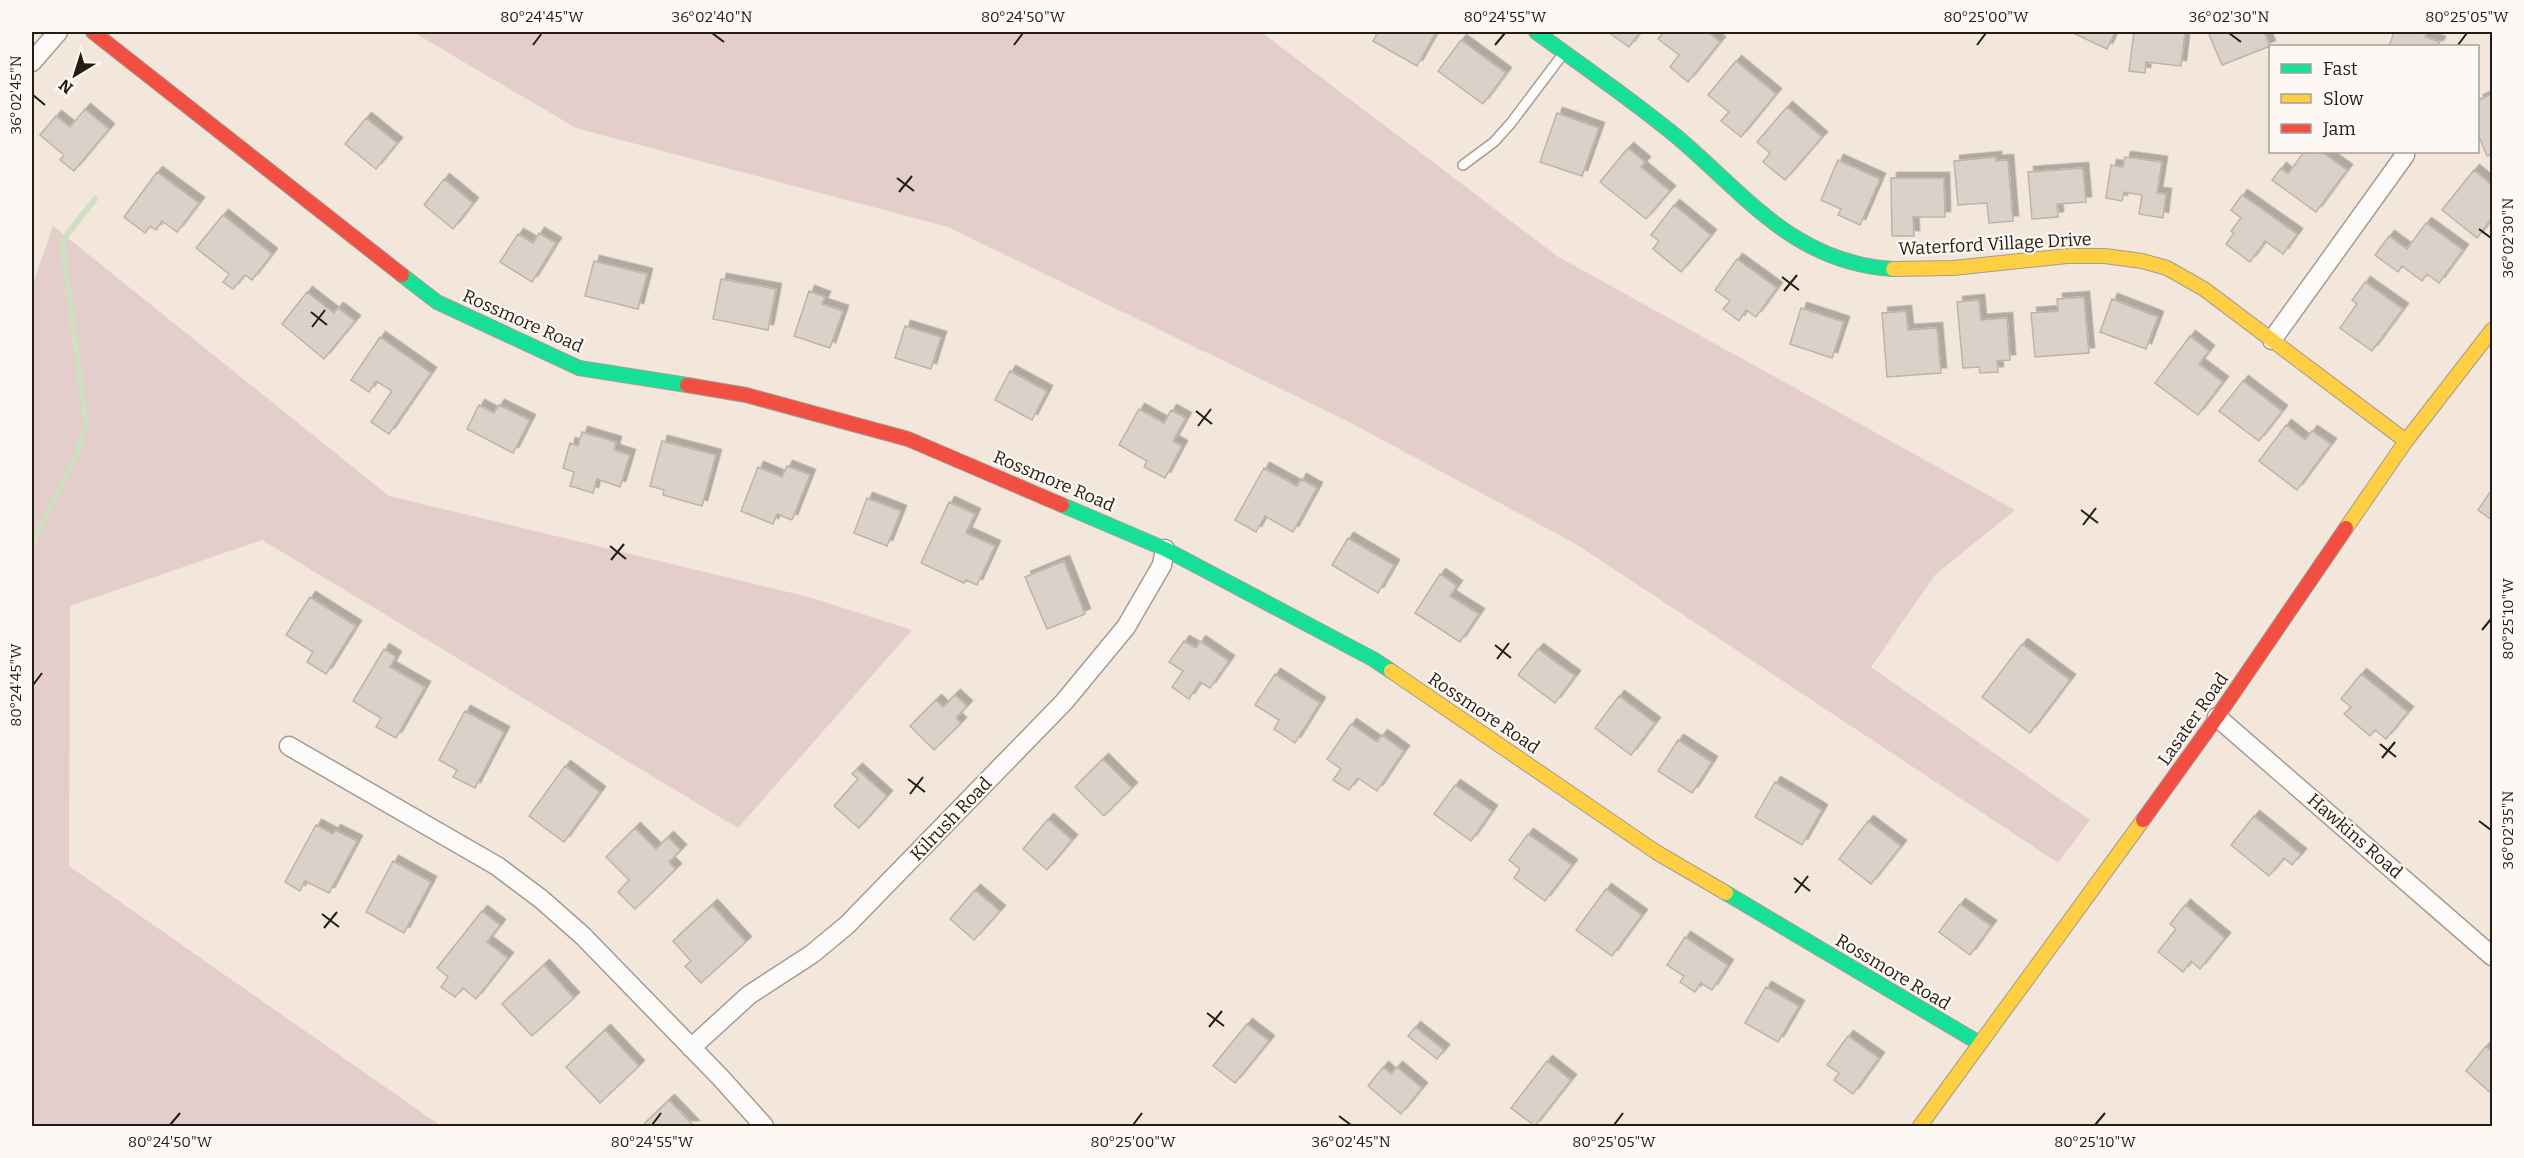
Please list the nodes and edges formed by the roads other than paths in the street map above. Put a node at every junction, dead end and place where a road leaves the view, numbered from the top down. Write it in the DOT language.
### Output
graph roads {
  1 [pos="58,32"];
  2 [pos="93,32"];
  3 [pos="1536,32"];
  4 [pos="1565,52"];
  5 [pos="32,62"];
  6 [pos="2405,155"];
  7 [pos="1464,165"];
  8 [pos="2493,330"];
  9 [pos="2272,340"];
  10 [pos="2406,441"];
  11 [pos="1165,549"];
  12 [pos="2217,717"];
  13 [pos="289,746"];
  14 [pos="2493,956"];
  15 [pos="1979,1043"];
  16 [pos="691,1048"];
  17 [pos="764,1126"];
  18 [pos="1920,1126"];
  1 -- 5 [label="street"];
  2 -- 11 [label="street, Rossmore Road"];
  3 -- 4 [label="street, Waterford Village Drive"];
  4 -- 7 [label="lane"];
  4 -- 9 [label="street, Waterford Village Drive"];
  6 -- 9 [label="street"];
  8 -- 10 [label="street, Lasater Road"];
  9 -- 10 [label="street, Waterford Village Drive"];
  10 -- 12 [label="street, Lasater Road"];
  11 -- 15 [label="street, Rossmore Road"];
  11 -- 16 [label="street, Kilrush Road"];
  12 -- 14 [label="street, Hawkins Road"];
  12 -- 15 [label="street, Lasater Road"];
  13 -- 16 [label="street"];
  15 -- 18 [label="street, Lasater Road"];
  16 -- 17 [label="street"];
}
